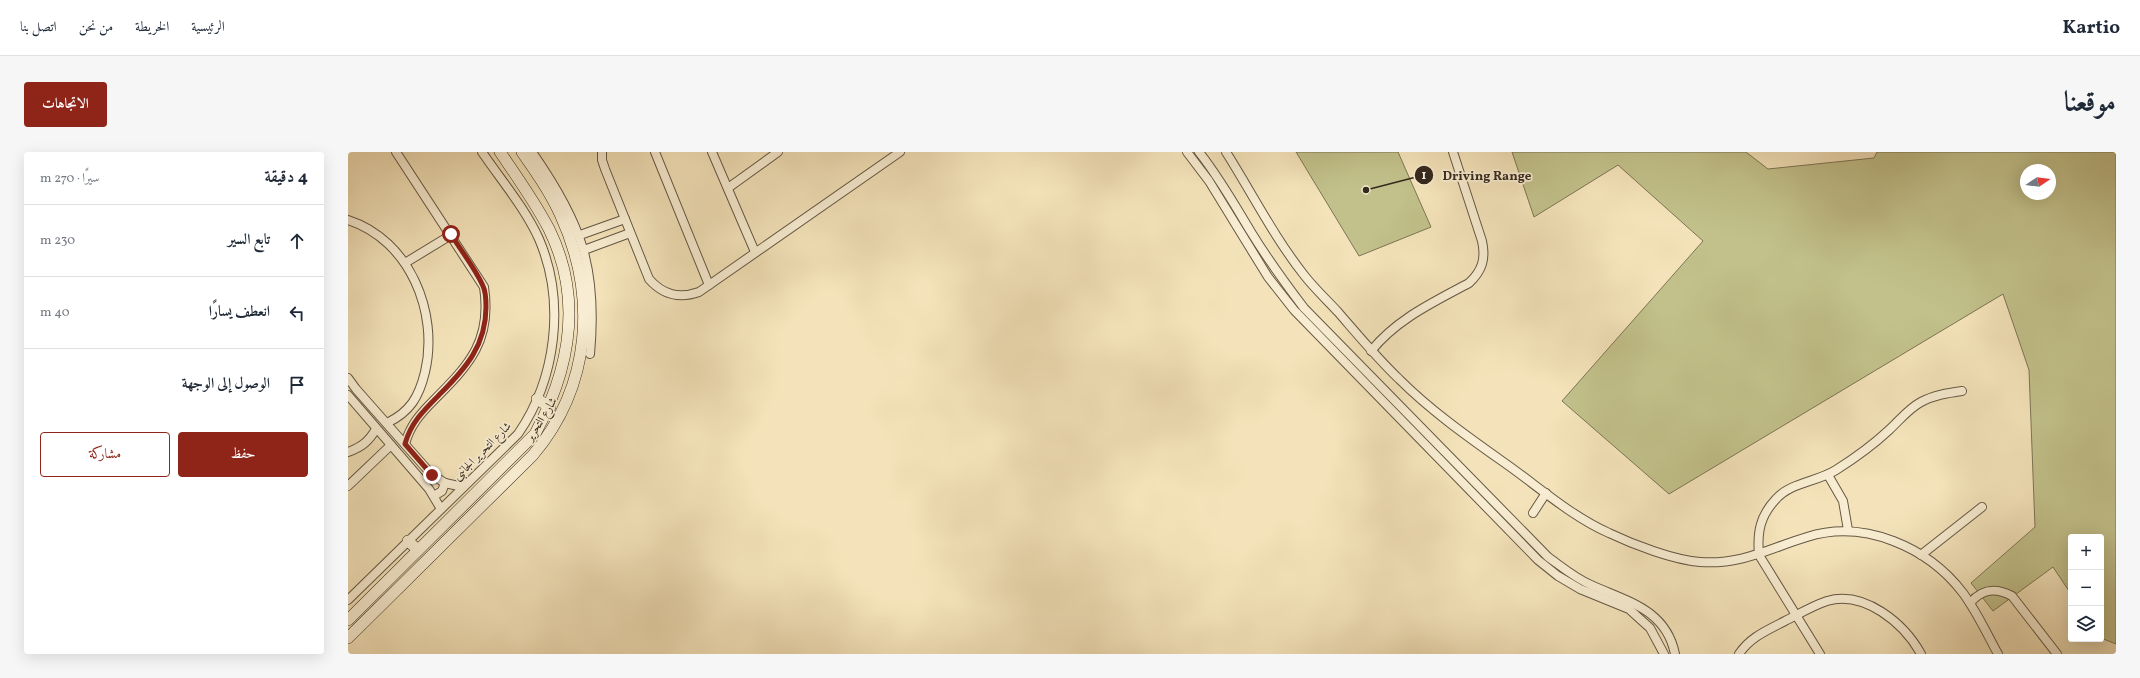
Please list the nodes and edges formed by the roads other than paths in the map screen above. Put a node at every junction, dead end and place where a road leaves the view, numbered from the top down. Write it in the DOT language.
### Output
graph roads {
  1 [pos="396,152"];
  2 [pos="482,152"];
  3 [pos="500,152"];
  4 [pos="522,152"];
  5 [pos="532,152"];
  6 [pos="540,152"];
  7 [pos="602,152"];
  8 [pos="655,152"];
  9 [pos="713,152"];
  10 [pos="778,152"];
  11 [pos="900,152"];
  12 [pos="1187,152"];
  13 [pos="1199,152"];
  14 [pos="1226,152"];
  15 [pos="1453,152"];
  16 [pos="538,161"];
  17 [pos="728,188"];
  18 [pos="554,192"];
  19 [pos="529,197"];
  20 [pos="518,204"];
  21 [pos="625,219"];
  22 [pos="348,220"];
  23 [pos="630,233"];
  24 [pos="451,234"];
  25 [pos="580,235"];
  26 [pos="584,250"];
  27 [pos="755,252"];
  28 [pos="405,263"];
  29 [pos="709,285"];
  30 [pos="569,311"];
  31 [pos="582,311"];
  32 [pos="1371,351"];
  33 [pos="590,354"];
  34 [pos="348,378"];
  35 [pos="1381,388"];
  36 [pos="1962,391"];
  37 [pos="348,395"];
  38 [pos="1374,395"];
  39 [pos="537,399"];
  40 [pos="415,402"];
  41 [pos="550,407"];
  42 [pos="424,410"];
  43 [pos="386,423"];
  44 [pos="376,428"];
  45 [pos="405,444"];
  46 [pos="391,445"];
  47 [pos="348,452"];
  48 [pos="1828,474"];
  49 [pos="445,483"];
  50 [pos="348,486"];
  51 [pos="463,487"];
  52 [pos="1546,493"];
  53 [pos="434,496"];
  54 [pos="1982,507"];
  55 [pos="441,509"];
  56 [pos="1533,512"];
  57 [pos="1848,530"];
  58 [pos="408,541"];
  59 [pos="418,550"];
  60 [pos="1759,555"];
  61 [pos="1921,555"];
  62 [pos="348,600"];
  63 [pos="1970,603"];
  64 [pos="1795,616"];
  65 [pos="348,620"];
  66 [pos="348,638"];
  67 [pos="1664,654"];
  68 [pos="1675,654"];
  69 [pos="1739,654"];
  70 [pos="1820,654"];
  71 [pos="1921,654"];
  72 [pos="1998,654"];
  73 [pos="2057,654"];
  1 -- 24 [label="street"];
  2 -- 20 [label="street, شارع التحرير الجانبى"];
  3 -- 19 [label="street, شارع التحرير"];
  4 -- 18 [label="street, شارع التحرير"];
  5 -- 16 [label="street"];
  6 -- 16 [label="street"];
  7 -- 21 [label="street"];
  8 -- 29 [label="street"];
  9 -- 17 [label="street"];
  10 -- 17 [label="street"];
  11 -- 27 [label="street"];
  12 -- 38 [label="street"];
  13 -- 35 [label="street"];
  14 -- 32 [label="street"];
  15 -- 32 [label="street"];
  16 -- 18 [label="street"];
  17 -- 27 [label="street"];
  18 -- 25 [label="street"];
  18 -- 31 [label="street, شارع التحرير"];
  19 -- 20 [label="street"];
  19 -- 30 [label="street, شارع التحرير"];
  20 -- 39 [label="street, شارع التحرير الجانبى"];
  21 -- 23 [label="street"];
  21 -- 25 [label="street"];
  22 -- 28 [label="street"];
  23 -- 26 [label="street"];
  23 -- 29 [label="street"];
  24 -- 28 [label="street"];
  24 -- 42 [label="street"];
  25 -- 26 [label="street"];
  26 -- 33 [label="street"];
  27 -- 29 [label="street"];
  28 -- 40 [label="street"];
  30 -- 31 [label="street"];
  30 -- 41 [label="street, شارع التحرير"];
  31 -- 66 [label="street, شارع التحرير"];
  32 -- 52 [label="street"];
  34 -- 43 [label="street"];
  35 -- 38 [label="street"];
  35 -- 68 [label="street"];
  36 -- 48 [label="street"];
  37 -- 44 [label="street"];
  38 -- 67 [label="street"];
  39 -- 41 [label="street"];
  39 -- 51 [label="street, شارع التحرير الجانبى"];
  40 -- 42 [label="street"];
  40 -- 43 [label="street"];
  41 -- 59 [label="street, شارع التحرير"];
  42 -- 45 [label="street"];
  43 -- 45 [label="street"];
  44 -- 46 [label="street"];
  44 -- 47 [label="street"];
  45 -- 49 [label="street"];
  46 -- 50 [label="street"];
  46 -- 53 [label="street"];
  48 -- 57 [label="street"];
  48 -- 60 [label="street"];
  49 -- 51 [label="street"];
  49 -- 53 [label="street"];
  51 -- 55 [label="street, شارع التحرير الجانبى"];
  52 -- 56 [label="street"];
  52 -- 60 [label="street"];
  53 -- 55 [label="street"];
  54 -- 61 [label="street"];
  55 -- 58 [label="street, شارع التحرير الجانبى"];
  57 -- 60 [label="street"];
  57 -- 61 [label="street"];
  58 -- 59 [label="street"];
  58 -- 62 [label="street, شارع التحرير الجانبى"];
  59 -- 65 [label="street, شارع التحرير"];
  60 -- 64 [label="street"];
  61 -- 63 [label="street"];
  63 -- 72 [label="street"];
  63 -- 73 [label="street"];
  64 -- 69 [label="street"];
  64 -- 70 [label="street"];
  64 -- 71 [label="street"];
}
